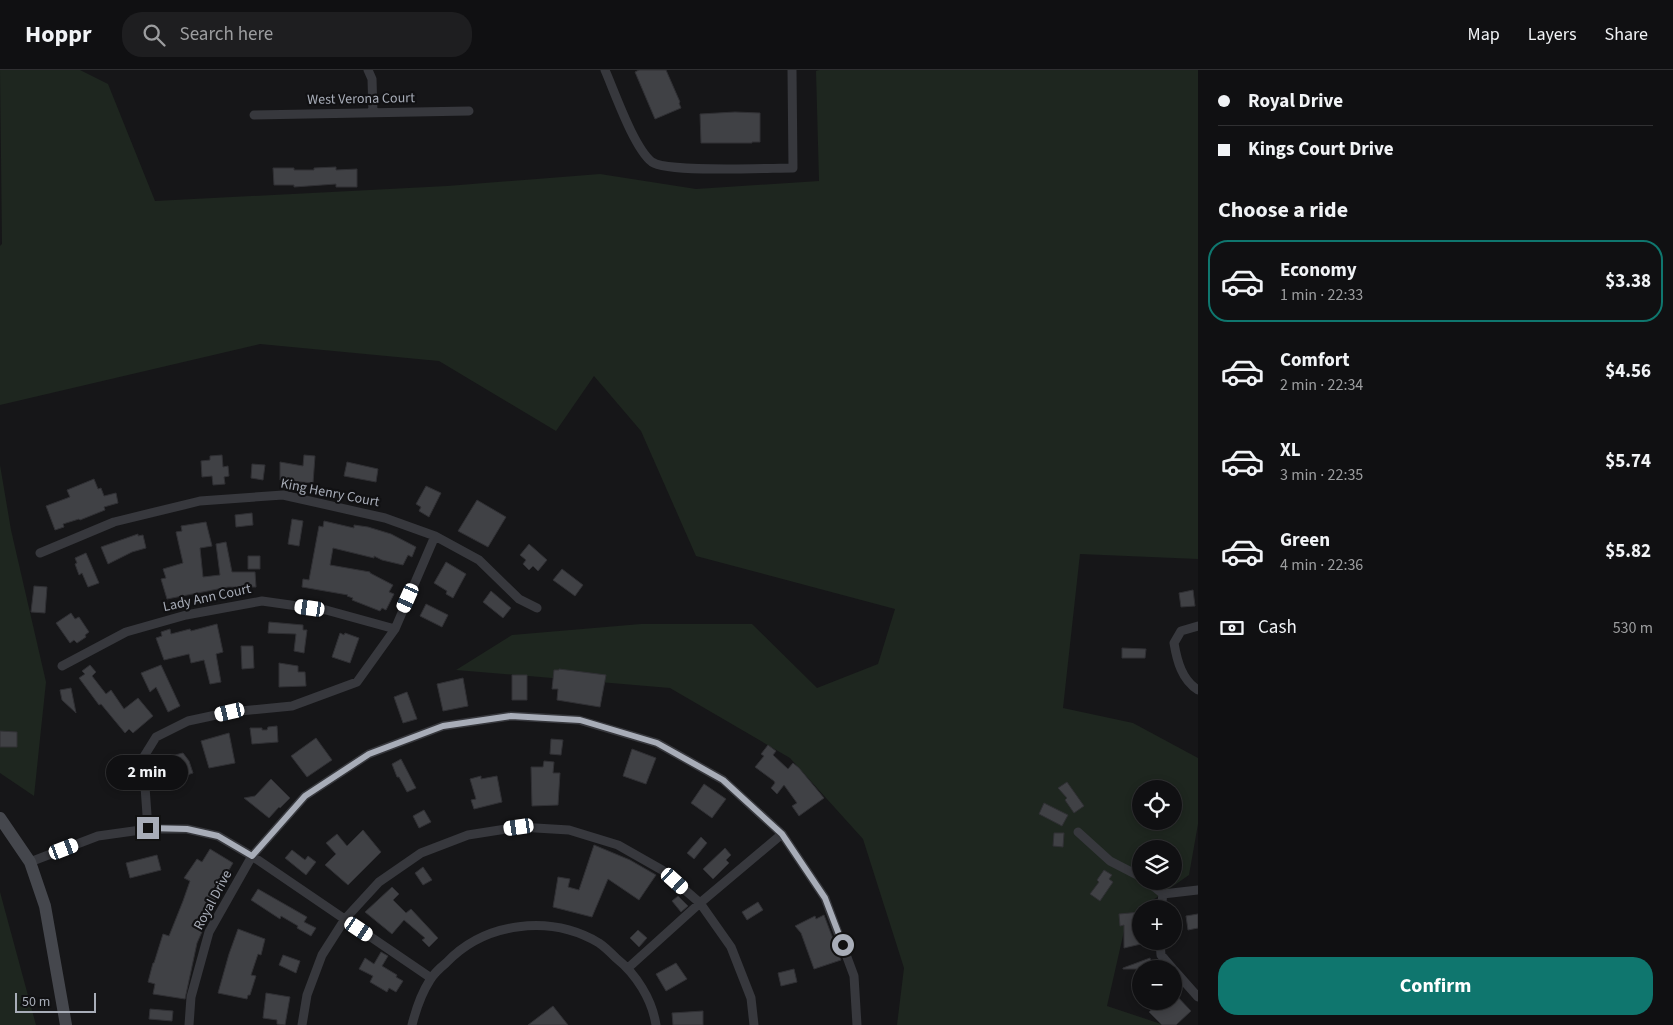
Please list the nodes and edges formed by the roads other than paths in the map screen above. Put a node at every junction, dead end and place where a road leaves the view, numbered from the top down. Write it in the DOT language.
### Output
graph roads {
  1 [pos="368,70"];
  2 [pos="606,70"];
  3 [pos="792,70"];
  4 [pos="469,111"];
  5 [pos="373,113"];
  6 [pos="254,115"];
  7 [pos="435,536"];
  8 [pos="40,552"];
  9 [pos="537,608"];
  10 [pos="1198,626"];
  11 [pos="395,629"];
  12 [pos="62,666"];
  13 [pos="1198,690"];
  14 [pos="0,818"];
  15 [pos="148,828"];
  16 [pos="1078,832"];
  17 [pos="782,834"];
  18 [pos="252,856"];
  19 [pos="30,862"];
  20 [pos="1132,872"];
  21 [pos="1158,890"];
  22 [pos="1198,890"];
  23 [pos="1163,894"];
  24 [pos="1162,900"];
  25 [pos="700,903"];
  26 [pos="344,919"];
  27 [pos="628,968"];
  28 [pos="431,978"];
  29 [pos="1182,979"];
  30 [pos="1198,996"];
  31 [pos="66,1025"];
  32 [pos="189,1025"];
  33 [pos="302,1025"];
  34 [pos="412,1025"];
  35 [pos="656,1025"];
  36 [pos="754,1025"];
  37 [pos="858,1025"];
  1 -- 5 [label="street"];
  2 -- 3 [label="street"];
  4 -- 5 [label="street, West Verona Court"];
  5 -- 6 [label="street, West Verona Court"];
  7 -- 8 [label="street, King Henry Court"];
  7 -- 9 [label="street, King Henry Court"];
  7 -- 11 [label="street"];
  10 -- 13 [label="street"];
  11 -- 12 [label="street, Lady Ann Court"];
  11 -- 15 [label="street"];
  14 -- 19 [label="main road"];
  15 -- 18 [label="street"];
  15 -- 19 [label="street"];
  16 -- 20 [label="street"];
  17 -- 18 [label="street, Royal Drive"];
  17 -- 25 [label="street"];
  17 -- 37 [label="street, Royal Drive"];
  18 -- 26 [label="street"];
  18 -- 32 [label="street, Royal Drive"];
  19 -- 31 [label="main road"];
  21 -- 23 [label="street"];
  22 -- 23 [label="street"];
  23 -- 24 [label="street"];
  25 -- 26 [label="street"];
  25 -- 27 [label="street"];
  25 -- 36 [label="street"];
  26 -- 28 [label="street"];
  26 -- 33 [label="street"];
  27 -- 28 [label="street"];
  27 -- 35 [label="street"];
  28 -- 34 [label="street"];
  29 -- 30 [label="street"];
}
